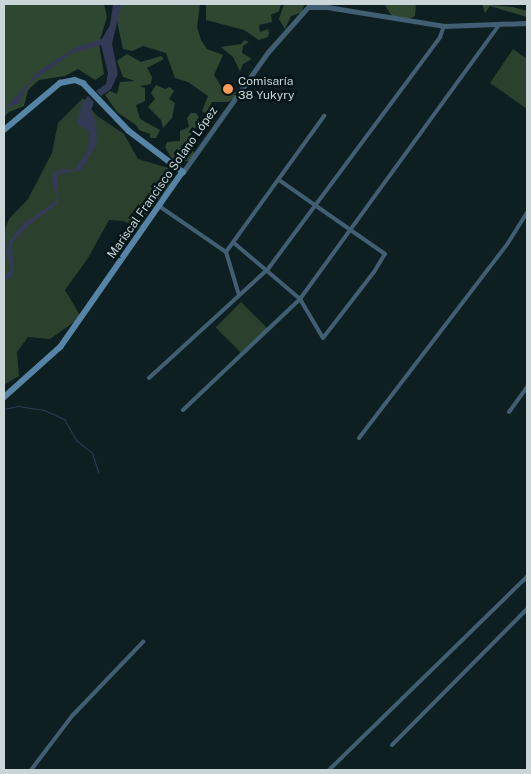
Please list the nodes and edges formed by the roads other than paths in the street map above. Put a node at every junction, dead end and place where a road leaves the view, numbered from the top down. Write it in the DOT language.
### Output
graph roads {
  1 [pos="501,22"];
  2 [pos="527,23"];
  3 [pos="444,26"];
  4 [pos="324,116"];
  5 [pos="4,130"];
  6 [pos="183,172"];
  7 [pos="279,180"];
  8 [pos="159,206"];
  9 [pos="316,206"];
  10 [pos="527,212"];
  11 [pos="351,230"];
  12 [pos="234,243"];
  13 [pos="226,252"];
  14 [pos="268,269"];
  15 [pos="239,295"];
  16 [pos="300,299"];
  17 [pos="149,378"];
  18 [pos="527,387"];
  19 [pos="4,398"];
  20 [pos="183,410"];
  21 [pos="509,412"];
  22 [pos="359,438"];
  23 [pos="527,577"];
  24 [pos="527,609"];
  25 [pos="143,642"];
  26 [pos="392,745"];
  27 [pos="31,770"];
  28 [pos="329,770"];
  1 -- 2 [label="street, Mariscal Francisco Solano López"];
  1 -- 3 [label="street, Mariscal Francisco Solano López"];
  1 -- 11 [label="street"];
  3 -- 6 [label="street, Mariscal Francisco Solano López"];
  3 -- 9 [label="street"];
  4 -- 7 [label="street"];
  5 -- 6 [label="main road"];
  6 -- 8 [label="main road, Mariscal Francisco Solano López"];
  7 -- 9 [label="street"];
  7 -- 12 [label="street"];
  8 -- 13 [label="street"];
  8 -- 19 [label="main road, Mariscal Francisco Solano López"];
  9 -- 11 [label="street"];
  9 -- 14 [label="street"];
  10 -- 22 [label="street"];
  11 -- 16 [label="street"];
  11 -- 16 [label="street"];
  12 -- 13 [label="street"];
  12 -- 14 [label="street"];
  13 -- 15 [label="street"];
  14 -- 15 [label="street"];
  14 -- 16 [label="street"];
  15 -- 17 [label="street"];
  16 -- 20 [label="street"];
  18 -- 21 [label="street"];
  23 -- 28 [label="street"];
  24 -- 26 [label="street"];
  25 -- 27 [label="street"];
}
